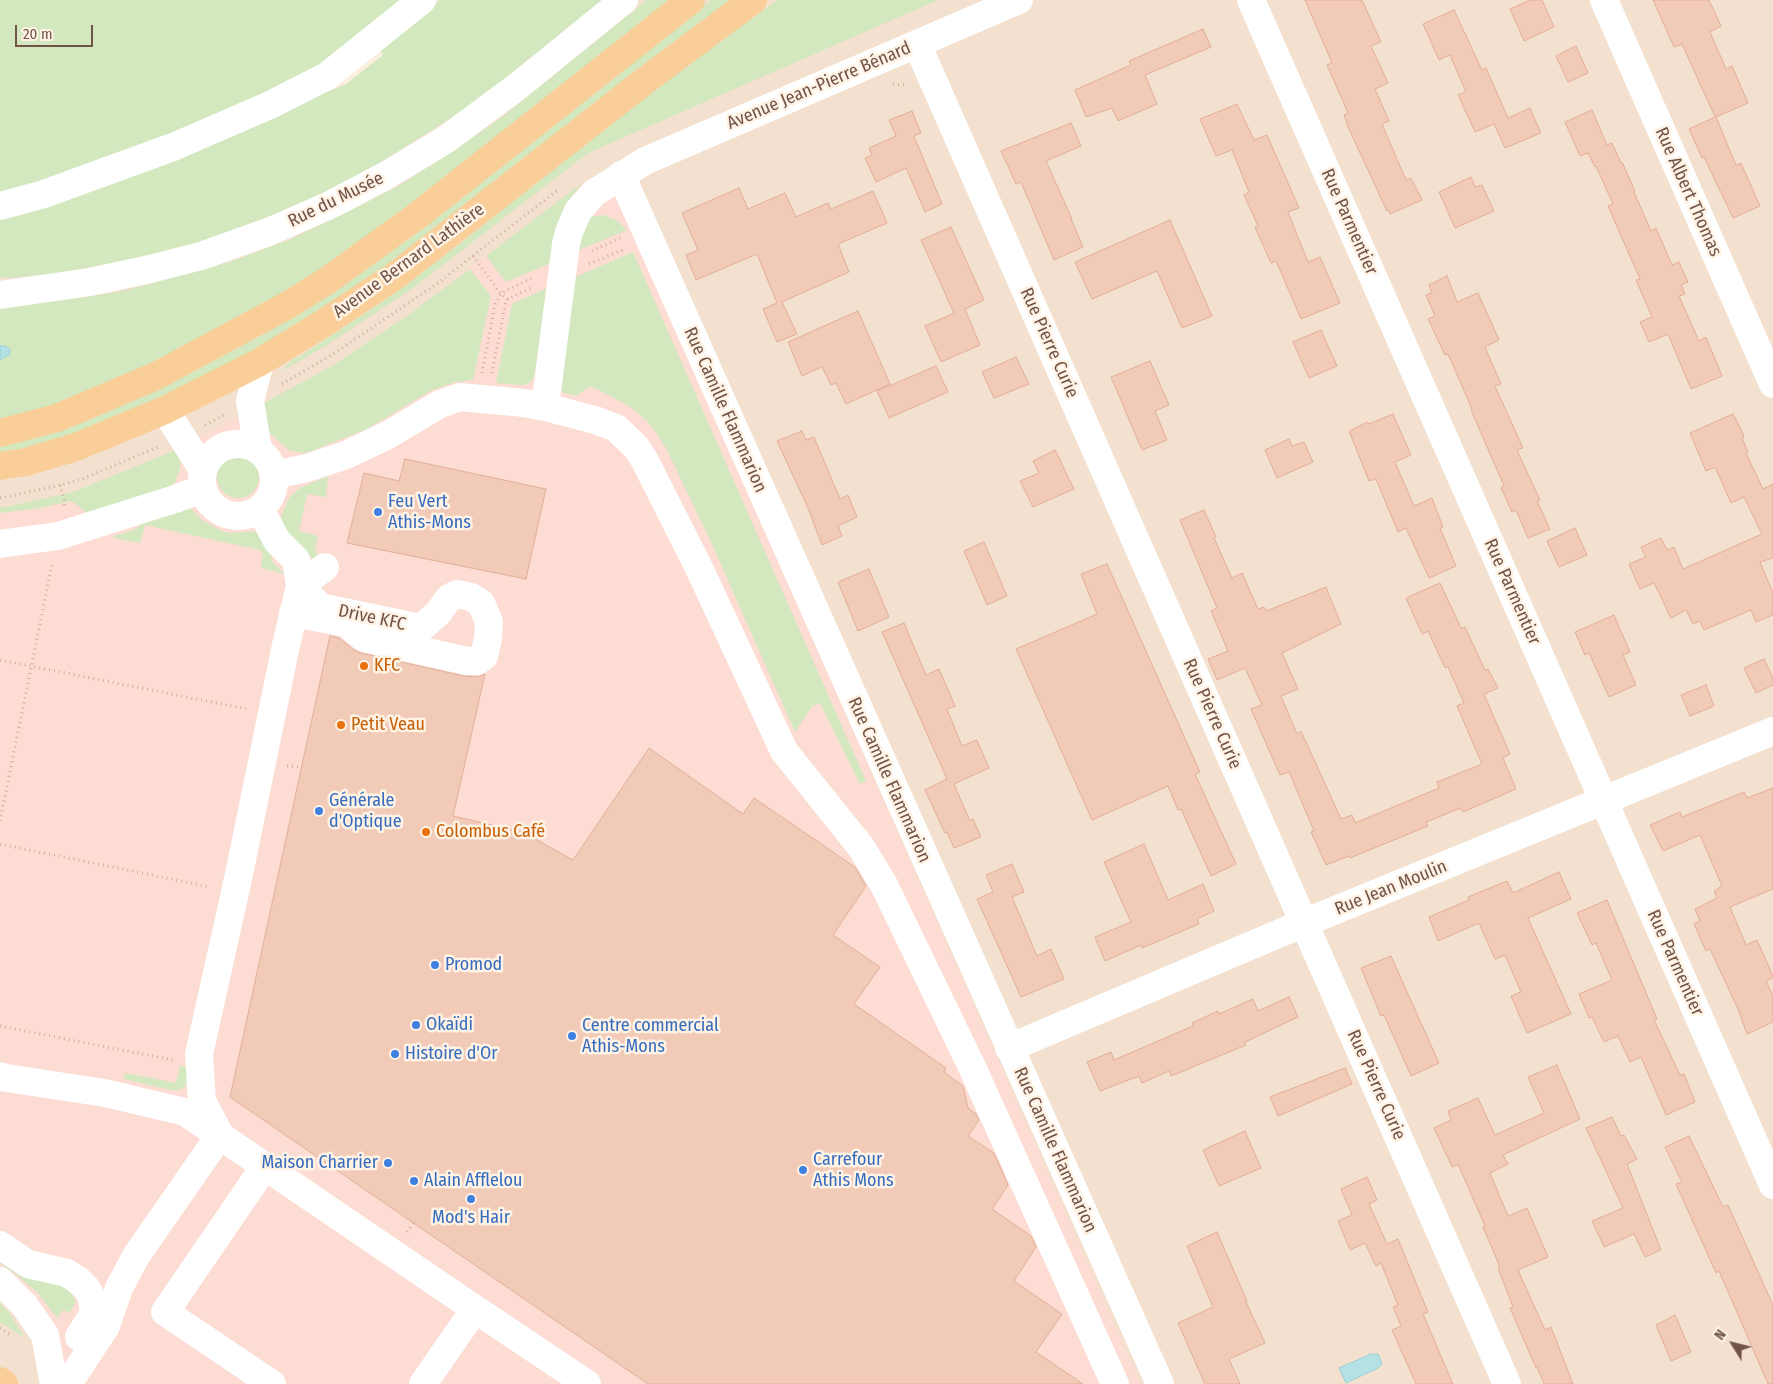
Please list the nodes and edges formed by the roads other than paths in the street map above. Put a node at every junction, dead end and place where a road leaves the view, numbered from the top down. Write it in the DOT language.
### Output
graph roads {
  1 [pos="422,0"];
  2 [pos="624,0"];
  3 [pos="690,0"];
  4 [pos="752,0"];
  5 [pos="1019,0"];
  6 [pos="1251,0"];
  7 [pos="1604,0"];
  8 [pos="917,44"];
  9 [pos="621,175"];
  10 [pos="0,206"];
  11 [pos="0,295"];
  12 [pos="260,362"];
  13 [pos="1773,384"];
  14 [pos="544,407"];
  15 [pos="165,410"];
  16 [pos="0,433"];
  17 [pos="258,450"];
  18 [pos="0,466"];
  19 [pos="274,475"];
  20 [pos="202,479"];
  21 [pos="260,509"];
  22 [pos="0,544"];
  23 [pos="325,567"];
  24 [pos="300,586"];
  25 [pos="293,613"];
  26 [pos="1773,731"];
  27 [pos="1604,801"];
  28 [pos="1304,923"];
  29 [pos="1009,1048"];
  30 [pos="0,1076"];
  31 [pos="220,1135"];
  32 [pos="265,1166"];
  33 [pos="1773,1185"];
  34 [pos="0,1245"];
  35 [pos="0,1281"];
  36 [pos="475,1309"];
  37 [pos="0,1381"];
  38 [pos="4,1384"];
  39 [pos="54,1384"];
  40 [pos="62,1384"];
  41 [pos="68,1384"];
  42 [pos="272,1384"];
  43 [pos="423,1384"];
  44 [pos="587,1384"];
  45 [pos="1116,1384"];
  46 [pos="1160,1384"];
  47 [pos="1507,1384"];
  1 -- 10 [label="street"];
  2 -- 11 [label="street, Rue du Musée"];
  3 -- 16 [label="main road, Avenue Bernard Lathière"];
  4 -- 12 [label="main road, Avenue Bernard Lathière"];
  5 -- 8 [label="street, Avenue Jean-Pierre Bénard"];
  6 -- 27 [label="street, Rue Parmentier"];
  7 -- 13 [label="street, Rue Albert Thomas"];
  8 -- 9 [label="street, Avenue Jean-Pierre Bénard"];
  8 -- 28 [label="street, Rue Pierre Curie"];
  9 -- 14 [label="street, Avenue Jean-Pierre Bénard"];
  9 -- 29 [label="street, Rue Camille Flammarion"];
  12 -- 15 [label="main road, Avenue Bernard Lathière"];
  12 -- 17 [label="street"];
  14 -- 19 [label="street"];
  14 -- 45 [label="street"];
  15 -- 18 [label="main road, Avenue Bernard Lathière"];
  15 -- 20 [label="street"];
  17 -- 19 [label="street"];
  17 -- 20 [label="street"];
  19 -- 21 [label="street"];
  20 -- 21 [label="street"];
  20 -- 22 [label="street"];
  21 -- 24 [label="street"];
  23 -- 24 [label="street"];
  24 -- 25 [label="street"];
  24 -- 25 [label="street, Drive KFC"];
  25 -- 31 [label="street"];
  26 -- 27 [label="street, Rue Jean Moulin"];
  27 -- 28 [label="street, Rue Jean Moulin"];
  27 -- 33 [label="street, Rue Parmentier"];
  28 -- 29 [label="street, Rue Jean Moulin"];
  28 -- 47 [label="street, Rue Pierre Curie"];
  29 -- 46 [label="street, Rue Camille Flammarion"];
  30 -- 31 [label="street"];
  31 -- 32 [label="street"];
  31 -- 41 [label="street"];
  32 -- 36 [label="street"];
  32 -- 42 [label="street"];
  34 -- 40 [label="street"];
  35 -- 39 [label="street"];
  36 -- 43 [label="street"];
  36 -- 44 [label="street"];
  37 -- 38 [label="main road"];
}
